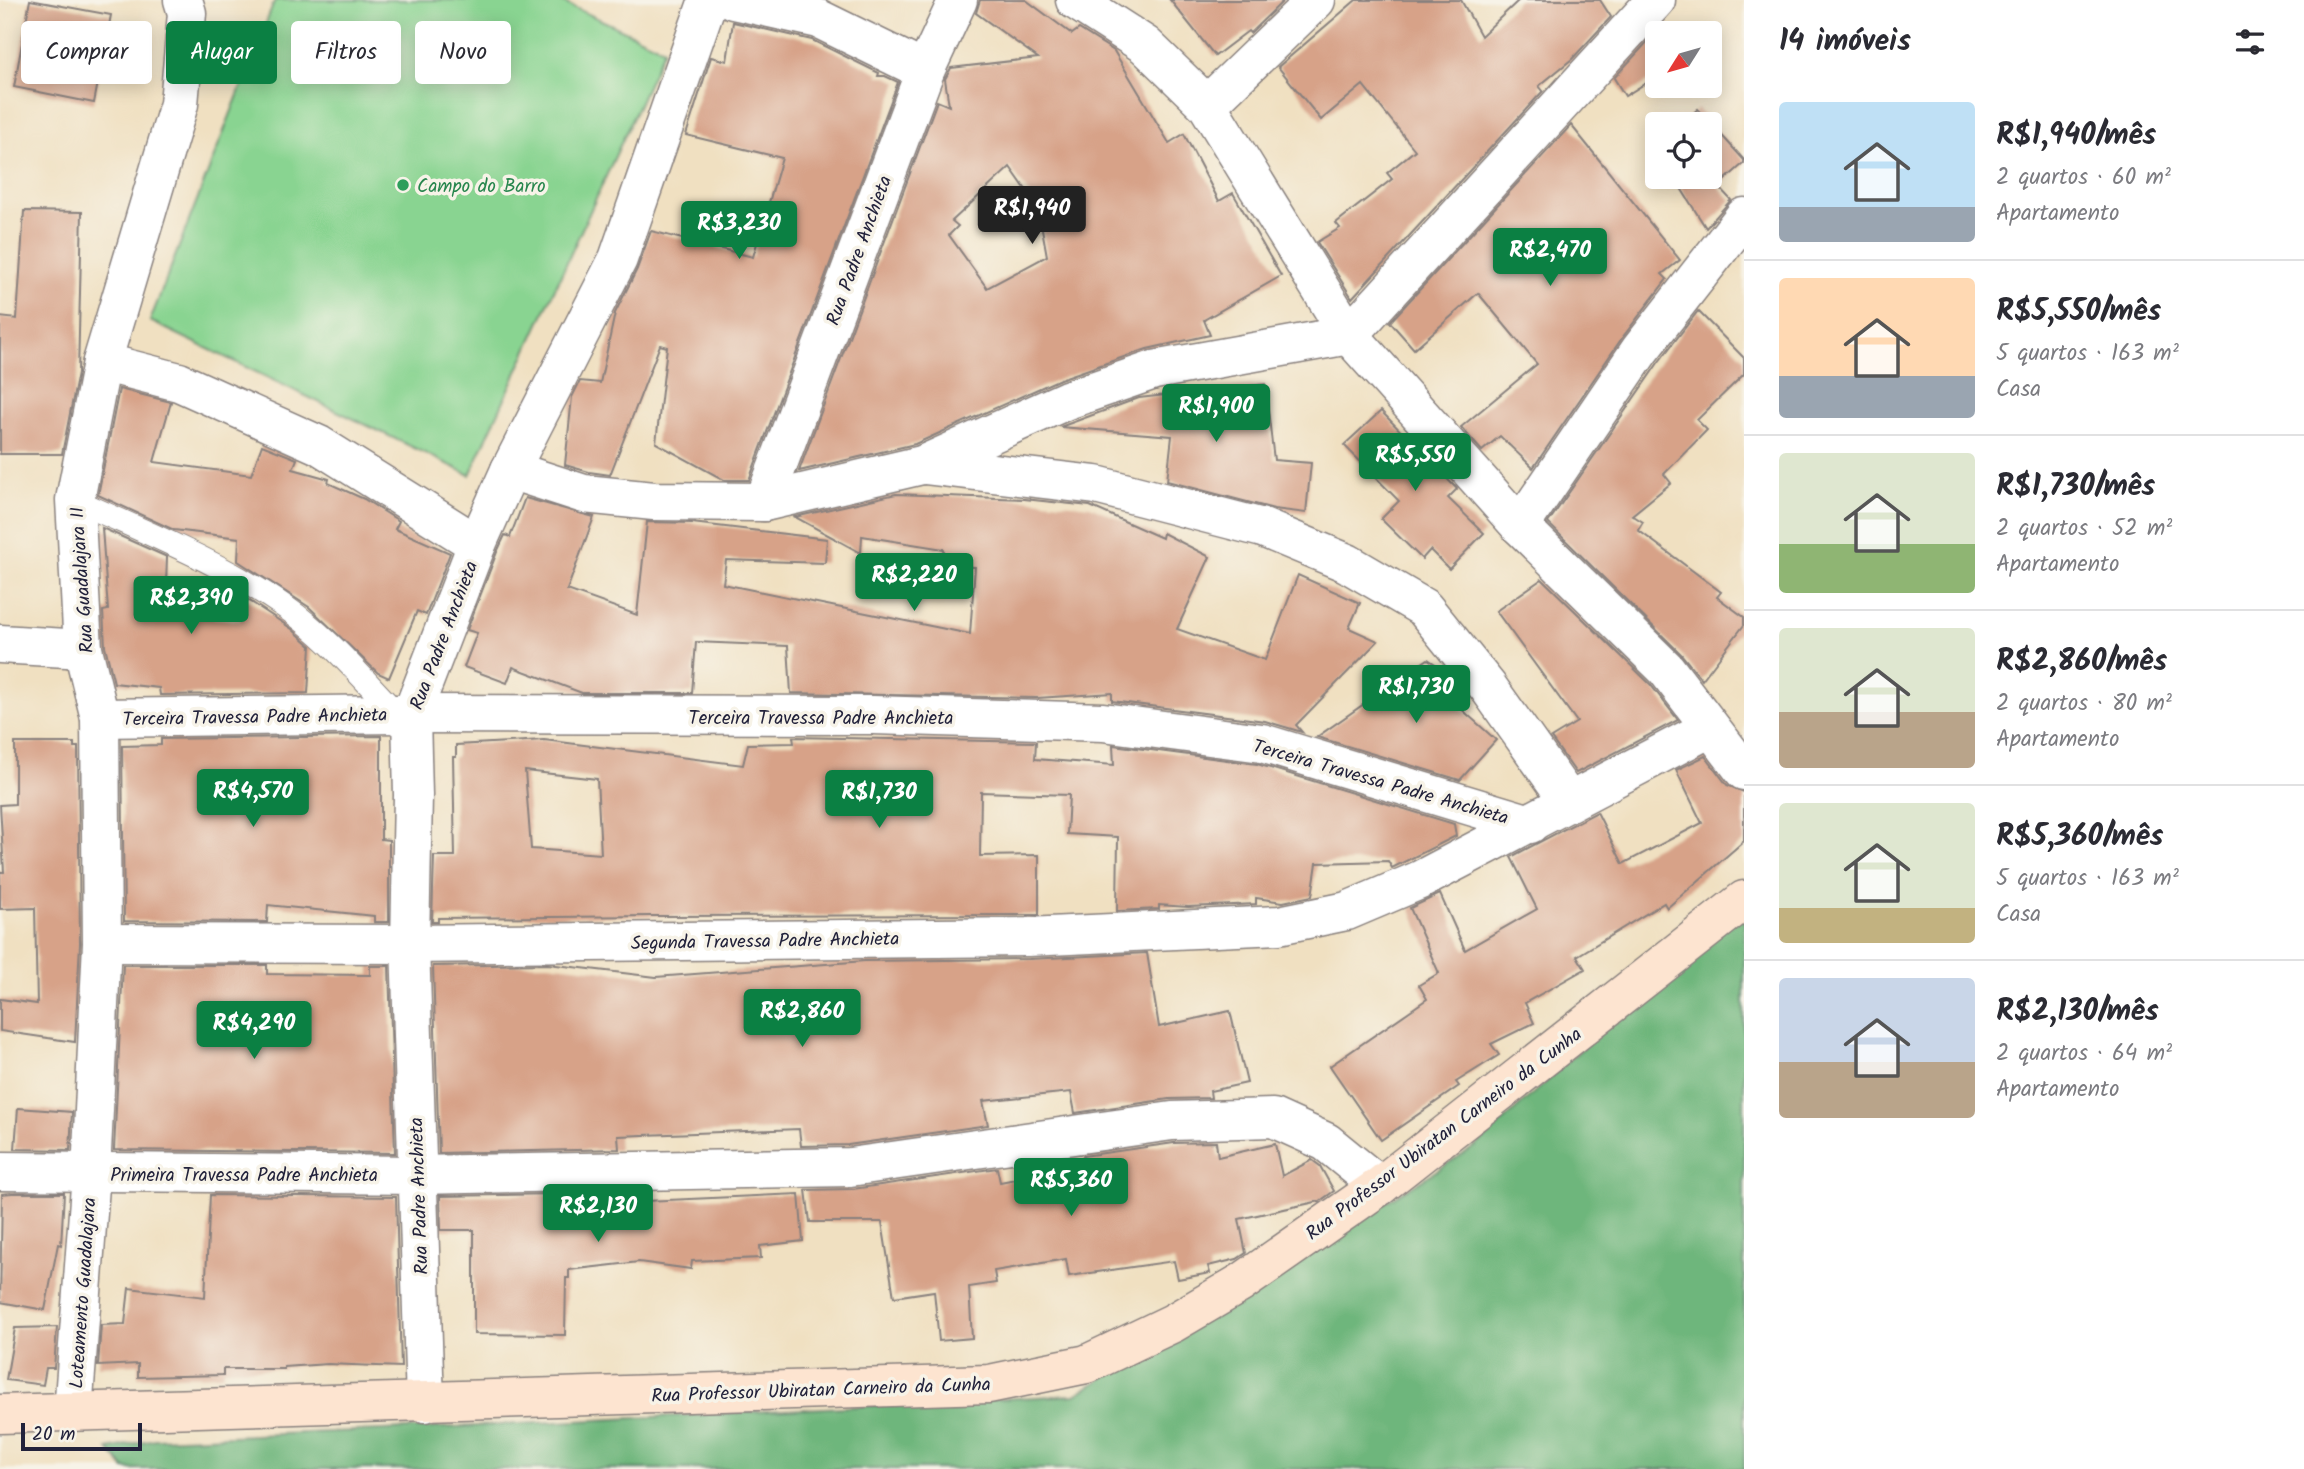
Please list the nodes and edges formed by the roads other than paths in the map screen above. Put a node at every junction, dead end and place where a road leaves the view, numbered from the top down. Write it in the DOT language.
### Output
graph roads {
  1 [pos="183,0"];
  2 [pos="708,0"];
  3 [pos="733,0"];
  4 [pos="958,0"];
  5 [pos="1074,0"];
  6 [pos="1316,0"];
  7 [pos="1656,0"];
  8 [pos="925,71"];
  9 [pos="1207,105"];
  10 [pos="1744,217"];
  11 [pos="1349,335"];
  12 [pos="102,362"];
  13 [pos="922,465"];
  14 [pos="510,470"];
  15 [pos="75,500"];
  16 [pos="764,502"];
  17 [pos="1520,526"];
  18 [pos="477,544"];
  19 [pos="0,644"];
  20 [pos="83,649"];
  21 [pos="404,715"];
  22 [pos="100,718"];
  23 [pos="1710,728"];
  24 [pos="1744,771"];
  25 [pos="1569,801"];
  26 [pos="1530,824"];
  27 [pos="1744,900"];
  28 [pos="102,943"];
  29 [pos="410,944"];
  30 [pos="0,1171"];
  31 [pos="91,1173"];
  32 [pos="416,1175"];
  33 [pos="1380,1186"];
  34 [pos="425,1403"];
  35 [pos="73,1412"];
  36 [pos="0,1414"];
  1 -- 12 [label="street, Rua Guadalajara II"];
  2 -- 14 [label="street, Rua Padre Anchieta"];
  3 -- 8 [label="street"];
  4 -- 8 [label="street, Rua Padre Anchieta"];
  5 -- 9 [label="street"];
  6 -- 9 [label="street"];
  7 -- 11 [label="street"];
  8 -- 16 [label="street, Rua Padre Anchieta"];
  9 -- 11 [label="street"];
  10 -- 17 [label="street"];
  11 -- 13 [label="street"];
  11 -- 17 [label="street"];
  12 -- 15 [label="street, Rua Guadalajara II"];
  12 -- 18 [label="street"];
  13 -- 16 [label="street"];
  13 -- 25 [label="street"];
  14 -- 16 [label="street"];
  14 -- 18 [label="street, Rua Padre Anchieta"];
  15 -- 20 [label="street, Rua Guadalajara II"];
  15 -- 21 [label="lane"];
  17 -- 23 [label="street"];
  18 -- 21 [label="street, Rua Padre Anchieta"];
  19 -- 20 [label="street"];
  20 -- 22 [label="street, Rua Guadalajara II"];
  21 -- 22 [label="street, Terceira Travessa Padre Anchieta"];
  21 -- 26 [label="street, Terceira Travessa Padre Anchieta"];
  21 -- 29 [label="street, Rua Padre Anchieta"];
  22 -- 28 [label="street, Rua Guadalajara II"];
  23 -- 24 [label="street"];
  23 -- 25 [label="street, Segunda Travessa Padre Anchieta"];
  25 -- 26 [label="street, Segunda Travessa Padre Anchieta"];
  26 -- 29 [label="street, Segunda Travessa Padre Anchieta"];
  27 -- 33 [label="street, Rua Professor Ubiratan Carneiro da Cunha"];
  28 -- 29 [label="street, Segunda Travessa Padre Anchieta"];
  28 -- 31 [label="street, Rua Guadalajara II"];
  29 -- 32 [label="street, Rua Padre Anchieta"];
  30 -- 31 [label="street, Primeira Travessa Padre Anchieta"];
  31 -- 32 [label="street, Primeira Travessa Padre Anchieta"];
  31 -- 35 [label="street, Loteamento Guadalajara"];
  32 -- 33 [label="street, Primeira Travessa Padre Anchieta"];
  32 -- 34 [label="street, Rua Padre Anchieta"];
  33 -- 34 [label="street, Rua Professor Ubiratan Carneiro da Cunha"];
  34 -- 35 [label="street, Rua Professor Ubiratan Carneiro da Cunha"];
  35 -- 36 [label="street, Rua Professor Ubiratan Carneiro da Cunha"];
}
